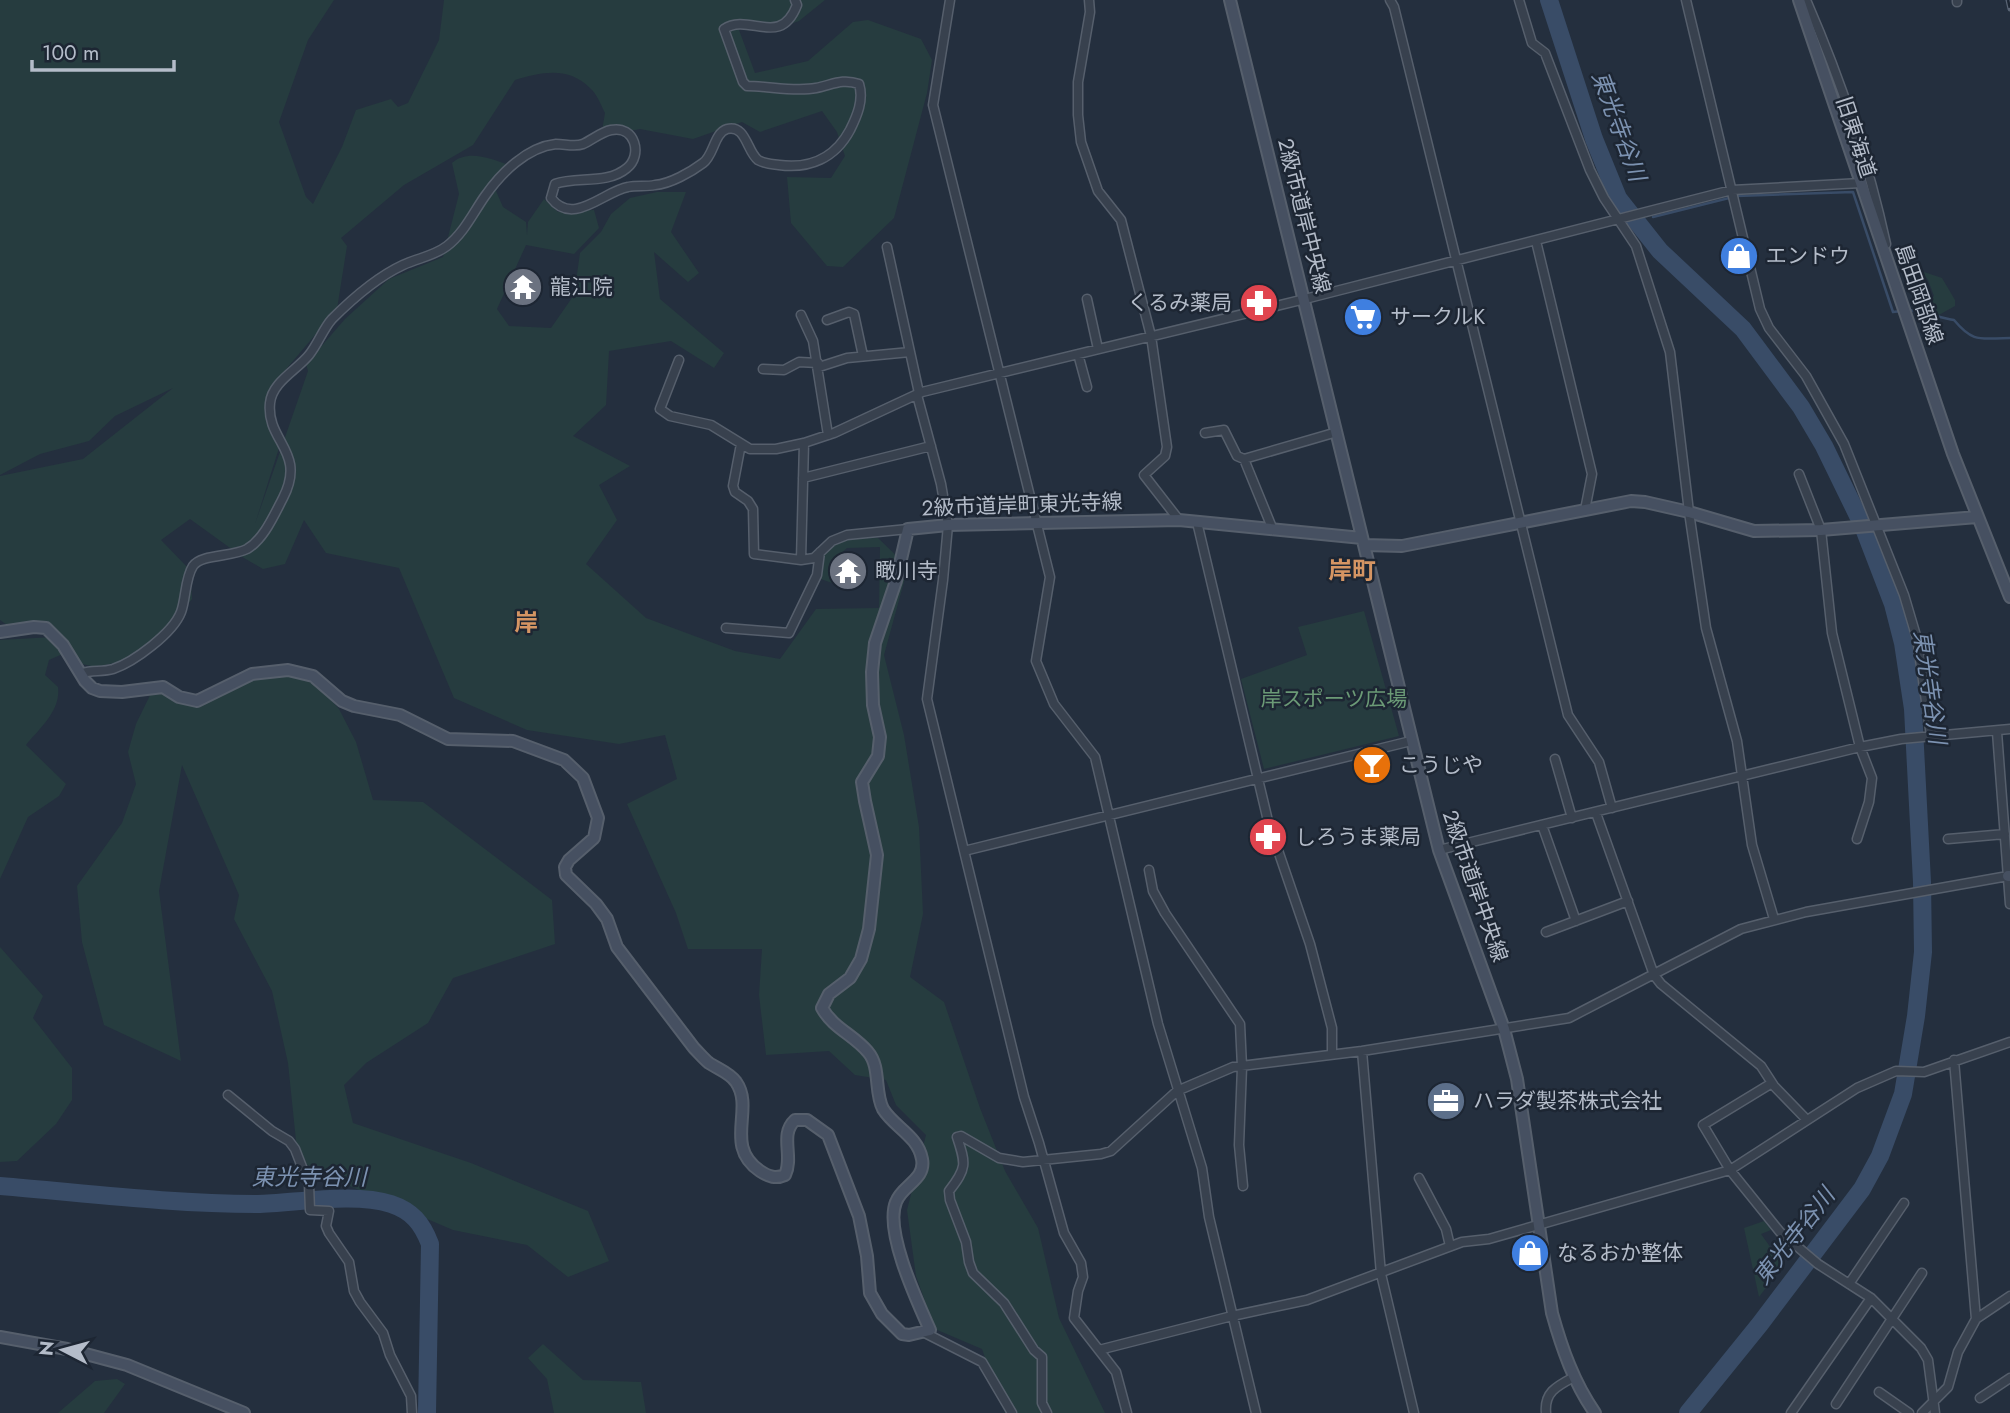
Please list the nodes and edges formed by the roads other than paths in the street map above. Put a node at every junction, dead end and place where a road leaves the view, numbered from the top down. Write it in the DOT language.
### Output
graph roads {
  1 [pos="794,0"];
  2 [pos="950,0"];
  3 [pos="1089,0"];
  4 [pos="1230,0"];
  5 [pos="1390,0"];
  6 [pos="1519,0"];
  7 [pos="1686,0"];
  8 [pos="1799,0"];
  9 [pos="1806,0"];
  10 [pos="1861,183"];
  11 [pos="1732,190"];
  12 [pos="1620,219"];
  13 [pos="1536,241"];
  14 [pos="887,247"];
  15 [pos="1457,261"];
  16 [pos="1894,278"];
  17 [pos="1087,299"];
  18 [pos="1305,299"];
  19 [pos="801,315"];
  20 [pos="827,320"];
  21 [pos="1151,336"];
  22 [pos="1098,349"];
  23 [pos="910,352"];
  24 [pos="1078,354"];
  25 [pos="863,356"];
  26 [pos="679,360"];
  27 [pos="818,365"];
  28 [pos="763,369"];
  29 [pos="999,373"];
  30 [pos="1087,387"];
  31 [pos="918,394"];
  32 [pos="1337,432"];
  33 [pos="1205,433"];
  34 [pos="828,435"];
  35 [pos="804,443"];
  36 [pos="741,444"];
  37 [pos="931,446"];
  38 [pos="1244,459"];
  39 [pos="1799,474"];
  40 [pos="803,478"];
  41 [pos="1584,510"];
  42 [pos="1689,513"];
  43 [pos="1977,517"];
  44 [pos="1179,520"];
  45 [pos="1521,521"];
  46 [pos="1035,522"];
  47 [pos="1197,522"];
  48 [pos="948,525"];
  49 [pos="1872,525"];
  50 [pos="908,529"];
  51 [pos="1273,530"];
  52 [pos="1821,530"];
  53 [pos="1363,542"];
  54 [pos="820,552"];
  55 [pos="801,560"];
  56 [pos="2010,597"];
  57 [pos="726,628"];
  58 [pos="0,632"];
  59 [pos="82,673"];
  60 [pos="2010,729"];
  61 [pos="1997,732"];
  62 [pos="1931,736"];
  63 [pos="1411,741"];
  64 [pos="1860,747"];
  65 [pos="1555,760"];
  66 [pos="1744,776"];
  67 [pos="1258,779"];
  68 [pos="1612,808"];
  69 [pos="1596,813"];
  70 [pos="1108,815"];
  71 [pos="1572,818"];
  72 [pos="1542,825"];
  73 [pos="2004,834"];
  74 [pos="1857,839"];
  75 [pos="1948,839"];
  76 [pos="964,850"];
  77 [pos="1439,850"];
  78 [pos="1149,870"];
  79 [pos="2009,876"];
  80 [pos="1628,901"];
  81 [pos="2010,904"];
  82 [pos="1774,919"];
  83 [pos="1576,921"];
  84 [pos="1546,932"];
  85 [pos="1654,975"];
  86 [pos="1504,1029"];
  87 [pos="2010,1042"];
  88 [pos="1362,1051"];
  89 [pos="1332,1054"];
  90 [pos="1954,1060"];
  91 [pos="1242,1067"];
  92 [pos="1772,1083"];
  93 [pos="1177,1091"];
  94 [pos="228,1095"];
  95 [pos="1808,1120"];
  96 [pos="1044,1159"];
  97 [pos="1730,1170"];
  98 [pos="1419,1178"];
  99 [pos="1243,1186"];
  100 [pos="1903,1203"];
  101 [pos="1540,1224"];
  102 [pos="1450,1246"];
  103 [pos="1922,1273"];
  104 [pos="1381,1274"];
  105 [pos="1849,1284"];
  106 [pos="2010,1296"];
  107 [pos="1871,1298"];
  108 [pos="1232,1316"];
  109 [pos="1893,1318"];
  110 [pos="1976,1319"];
  111 [pos="923,1332"];
  112 [pos="0,1337"];
  113 [pos="1099,1350"];
  114 [pos="1574,1377"];
  115 [pos="2010,1378"];
  116 [pos="1880,1392"];
  117 [pos="1980,1398"];
  118 [pos="1934,1403"];
  119 [pos="1836,1404"];
  120 [pos="244,1413"];
  121 [pos="412,1413"];
  122 [pos="1012,1413"];
  123 [pos="1046,1413"];
  124 [pos="1127,1413"];
  125 [pos="1256,1413"];
  126 [pos="1414,1413"];
  127 [pos="1546,1413"];
  128 [pos="1595,1413"];
  129 [pos="1791,1413"];
  130 [pos="1909,1413"];
  131 [pos="1922,1413"];
  132 [pos="1935,1413"];
  1 -- 59 [label="street"];
  2 -- 29 [label="street"];
  3 -- 21 [label="street"];
  4 -- 18 [label="street, 2級市道岸中央線"];
  5 -- 15 [label="street"];
  6 -- 12 [label="street"];
  7 -- 11 [label="street"];
  8 -- 10 [label="street, 島田岡部線"];
  9 -- 16 [label="street, 旧東海道"];
  10 -- 11 [label="street"];
  10 -- 16 [label="street, 島田岡部線"];
  11 -- 12 [label="street"];
  11 -- 49 [label="street"];
  12 -- 13 [label="street"];
  12 -- 42 [label="street"];
  13 -- 15 [label="street"];
  13 -- 41 [label="street"];
  14 -- 23 [label="street"];
  15 -- 18 [label="street"];
  15 -- 45 [label="street"];
  16 -- 43 [label="street, 島田岡部線"];
  17 -- 22 [label="street"];
  18 -- 21 [label="street"];
  18 -- 32 [label="street, 2級市道岸中央線"];
  19 -- 27 [label="street"];
  20 -- 25 [label="street"];
  21 -- 22 [label="street"];
  21 -- 44 [label="street"];
  22 -- 24 [label="street"];
  23 -- 25 [label="street"];
  23 -- 31 [label="street"];
  24 -- 29 [label="street"];
  24 -- 30 [label="street"];
  25 -- 27 [label="street"];
  26 -- 36 [label="street"];
  27 -- 28 [label="street"];
  27 -- 34 [label="street"];
  29 -- 31 [label="street"];
  29 -- 46 [label="street"];
  31 -- 34 [label="street"];
  31 -- 37 [label="street"];
  32 -- 38 [label="street"];
  32 -- 53 [label="street, 2級市道岸中央線"];
  33 -- 38 [label="street"];
  34 -- 35 [label="street"];
  35 -- 36 [label="street"];
  35 -- 40 [label="street"];
  36 -- 55 [label="street"];
  37 -- 40 [label="street"];
  37 -- 48 [label="street"];
  38 -- 51 [label="street"];
  39 -- 52 [label="street"];
  40 -- 55 [label="street"];
  41 -- 42 [label="street, 2級市道岸町東光寺線"];
  41 -- 45 [label="street, 2級市道岸町東光寺線"];
  42 -- 52 [label="street, 2級市道岸町東光寺線"];
  42 -- 66 [label="street"];
  43 -- 49 [label="street, 2級市道岸町東光寺線"];
  43 -- 56 [label="street, 島田岡部線"];
  44 -- 46 [label="street, 2級市道岸町東光寺線"];
  44 -- 47 [label="street, 2級市道岸町東光寺線"];
  45 -- 53 [label="street, 2級市道岸町東光寺線"];
  45 -- 68 [label="street"];
  46 -- 48 [label="street, 2級市道岸町東光寺線"];
  46 -- 70 [label="street"];
  47 -- 51 [label="street, 2級市道岸町東光寺線"];
  47 -- 67 [label="street"];
  48 -- 50 [label="street, 2級市道岸町東光寺線"];
  48 -- 76 [label="street"];
  49 -- 52 [label="street, 2級市道岸町東光寺線"];
  49 -- 62 [label="street"];
  50 -- 54 [label="street"];
  50 -- 111 [label="street, 2級市道岸町東光寺線"];
  51 -- 53 [label="street, 2級市道岸町東光寺線"];
  52 -- 64 [label="street"];
  53 -- 63 [label="street, 2級市道岸中央線"];
  54 -- 55 [label="street"];
  54 -- 57 [label="street"];
  58 -- 59 [label="street"];
  59 -- 111 [label="street"];
  60 -- 61 [label="street"];
  61 -- 62 [label="street"];
  61 -- 73 [label="street"];
  62 -- 64 [label="street"];
  63 -- 67 [label="street"];
  63 -- 77 [label="street, 2級市道岸中央線"];
  64 -- 66 [label="street"];
  64 -- 74 [label="street"];
  65 -- 71 [label="street"];
  66 -- 68 [label="street"];
  66 -- 82 [label="street"];
  67 -- 70 [label="street"];
  67 -- 89 [label="street"];
  68 -- 69 [label="street"];
  69 -- 71 [label="street"];
  69 -- 80 [label="street"];
  70 -- 76 [label="street"];
  70 -- 93 [label="street"];
  71 -- 72 [label="street"];
  72 -- 77 [label="street"];
  72 -- 83 [label="street"];
  73 -- 75 [label="street"];
  73 -- 79 [label="street"];
  76 -- 96 [label="street"];
  77 -- 86 [label="street, 2級市道岸中央線"];
  78 -- 91 [label="street"];
  79 -- 81 [label="street"];
  79 -- 82 [label="street"];
  80 -- 83 [label="street"];
  80 -- 85 [label="street"];
  82 -- 85 [label="street"];
  83 -- 84 [label="street"];
  85 -- 86 [label="street"];
  85 -- 92 [label="street"];
  86 -- 88 [label="street"];
  86 -- 101 [label="street, 2級市道岸中央線"];
  87 -- 90 [label="street"];
  88 -- 89 [label="street"];
  88 -- 104 [label="street"];
  89 -- 91 [label="street"];
  90 -- 95 [label="street"];
  90 -- 110 [label="street"];
  91 -- 93 [label="street"];
  91 -- 99 [label="street"];
  92 -- 95 [label="street"];
  92 -- 97 [label="street"];
  93 -- 96 [label="street"];
  93 -- 108 [label="street"];
  94 -- 121 [label="street"];
  95 -- 97 [label="street"];
  96 -- 113 [label="street"];
  96 -- 123 [label="street"];
  97 -- 101 [label="street"];
  97 -- 105 [label="street"];
  98 -- 102 [label="street"];
  100 -- 105 [label="street"];
  101 -- 102 [label="street"];
  101 -- 114 [label="street, 2級市道岸中央線"];
  102 -- 104 [label="street"];
  103 -- 109 [label="street"];
  104 -- 108 [label="street"];
  104 -- 126 [label="street"];
  105 -- 107 [label="street"];
  106 -- 110 [label="street"];
  107 -- 109 [label="street"];
  107 -- 129 [label="street"];
  108 -- 113 [label="street"];
  108 -- 125 [label="street"];
  109 -- 118 [label="street"];
  109 -- 119 [label="street"];
  110 -- 118 [label="street"];
  111 -- 122 [label="street"];
  112 -- 120 [label="street"];
  113 -- 124 [label="street"];
  114 -- 127 [label="street"];
  114 -- 128 [label="street, 2級市道岸中央線"];
  115 -- 117 [label="street"];
  116 -- 130 [label="street"];
  118 -- 131 [label="street"];
  118 -- 132 [label="street"];
}
